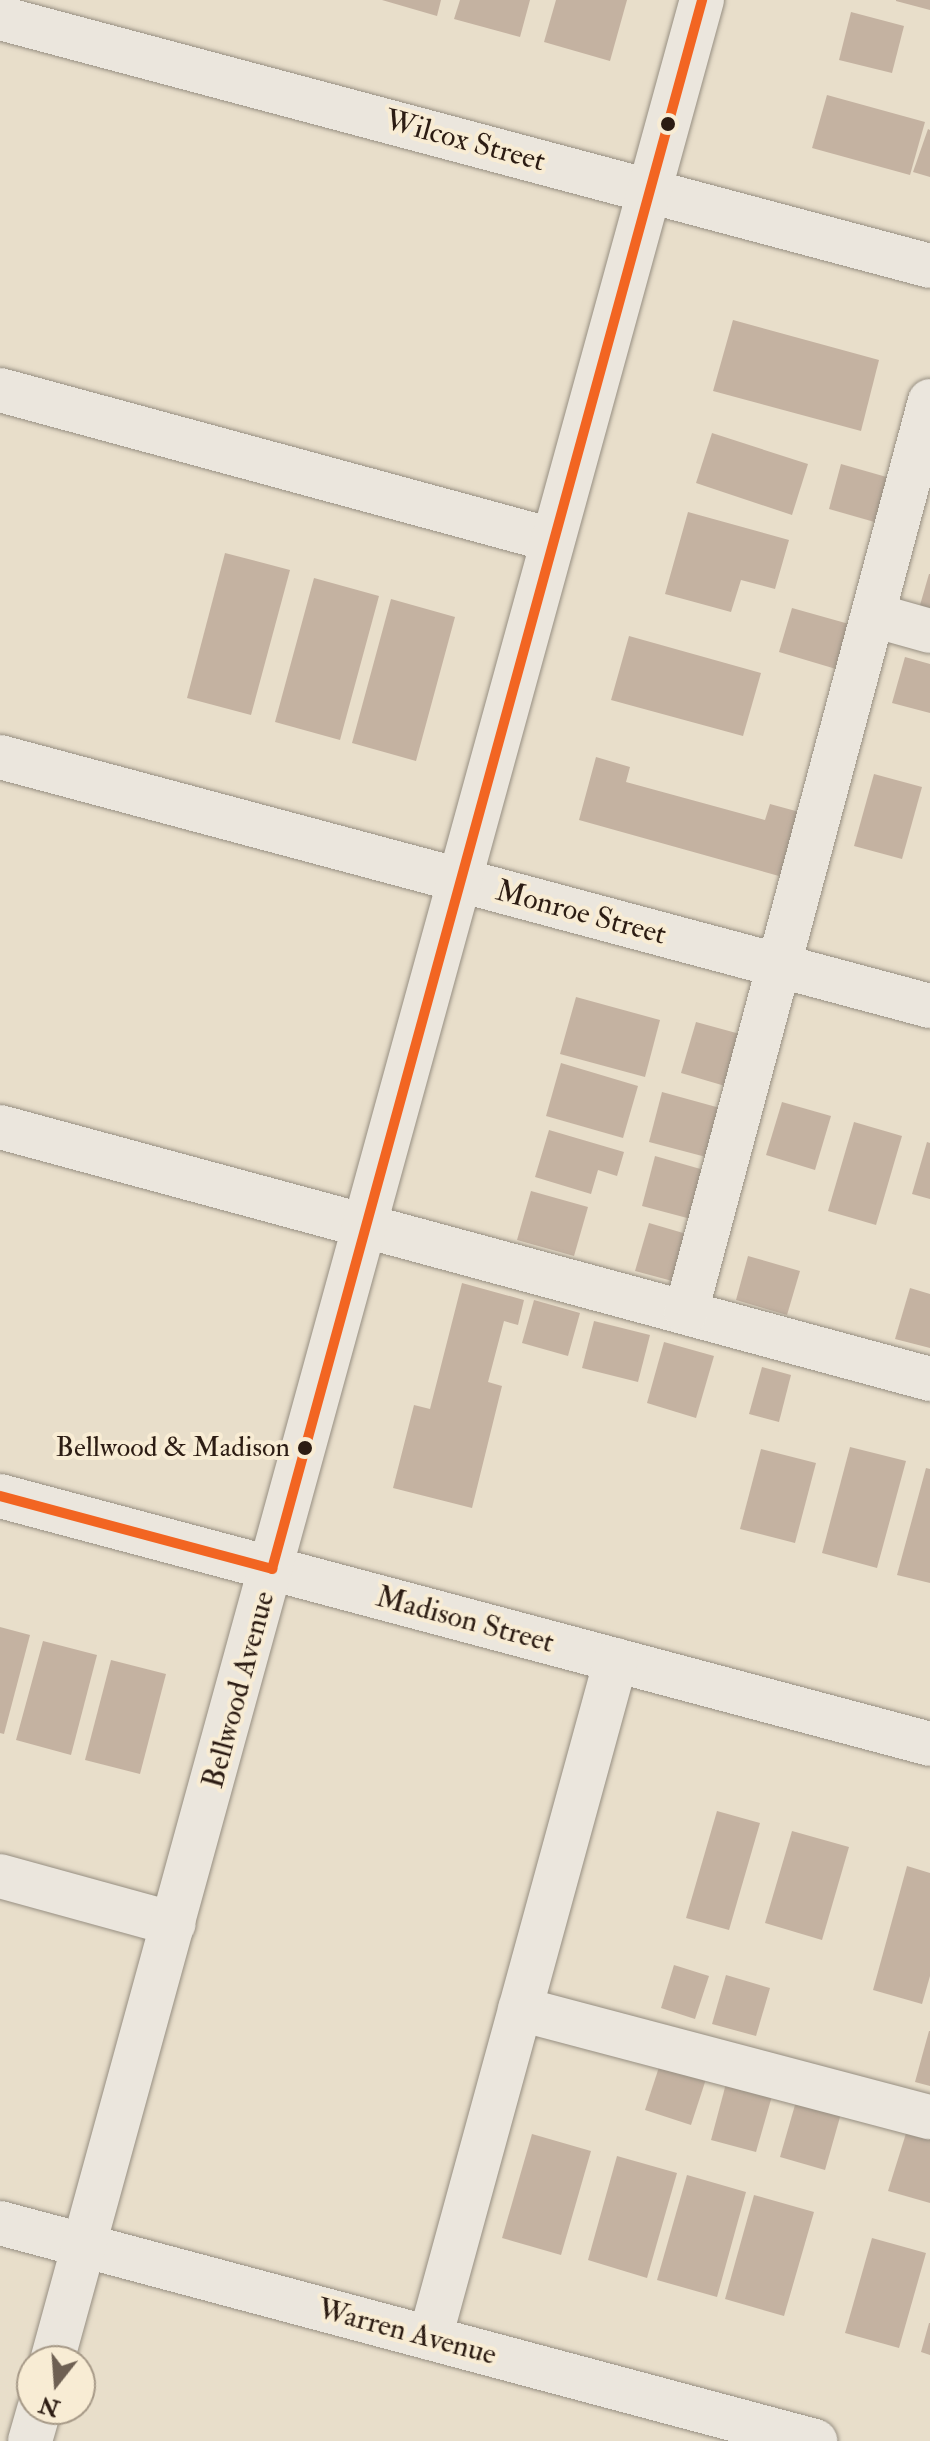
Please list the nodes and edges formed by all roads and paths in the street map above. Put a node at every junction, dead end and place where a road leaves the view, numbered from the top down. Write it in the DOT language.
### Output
graph roads {
  1 [pos="702,0"];
  2 [pos="0,18"];
  3 [pos="650,189"];
  4 [pos="930,266"];
  5 [pos="0,390"];
  6 [pos="930,401"];
  7 [pos="552,540"];
  8 [pos="873,615"];
  9 [pos="930,631"];
  10 [pos="0,757"];
  11 [pos="458,880"];
  12 [pos="779,966"];
  13 [pos="930,1006"];
  14 [pos="0,1127"];
  15 [pos="365,1224"];
  16 [pos="686,1312"];
  17 [pos="930,1379"];
  18 [pos="0,1496"];
  19 [pos="272,1569"];
  20 [pos="616,1660"];
  21 [pos="930,1744"];
  22 [pos="0,1876"];
  23 [pos="174,1924"];
  24 [pos="520,2009"];
  25 [pos="930,2117"];
  26 [pos="0,2223"];
  27 [pos="84,2245"];
  28 [pos="430,2338"];
  29 [pos="56,2345"];
  30 [pos="815,2441"];
  1 -- 3 [label="street, Bellwood Avenue"];
  2 -- 3 [label="street, Wilcox Street"];
  3 -- 4 [label="street, Wilcox Street"];
  3 -- 7 [label="street, Bellwood Avenue"];
  5 -- 7 [label="street"];
  6 -- 8 [label="street"];
  7 -- 11 [label="street, Bellwood Avenue"];
  8 -- 9 [label="street"];
  8 -- 12 [label="street"];
  10 -- 11 [label="street, Monroe Street"];
  11 -- 12 [label="street, Monroe Street"];
  11 -- 15 [label="street, Bellwood Avenue"];
  12 -- 13 [label="street, Monroe Street"];
  12 -- 16 [label="street"];
  14 -- 15 [label="street"];
  15 -- 16 [label="street"];
  15 -- 19 [label="street, Bellwood Avenue"];
  16 -- 17 [label="street"];
  18 -- 19 [label="street, Madison Street"];
  19 -- 20 [label="street, Madison Street"];
  19 -- 23 [label="street, Bellwood Avenue"];
  20 -- 21 [label="street, Madison Street"];
  20 -- 24 [label="street"];
  22 -- 23 [label="street"];
  23 -- 27 [label="street, Bellwood Avenue"];
  24 -- 25 [label="street"];
  24 -- 28 [label="street"];
  26 -- 27 [label="street, Warren Avenue"];
  27 -- 28 [label="street, Warren Avenue"];
  27 -- 29 [label="street, Bellwood Avenue"];
  28 -- 30 [label="street, Warren Avenue"];
}
